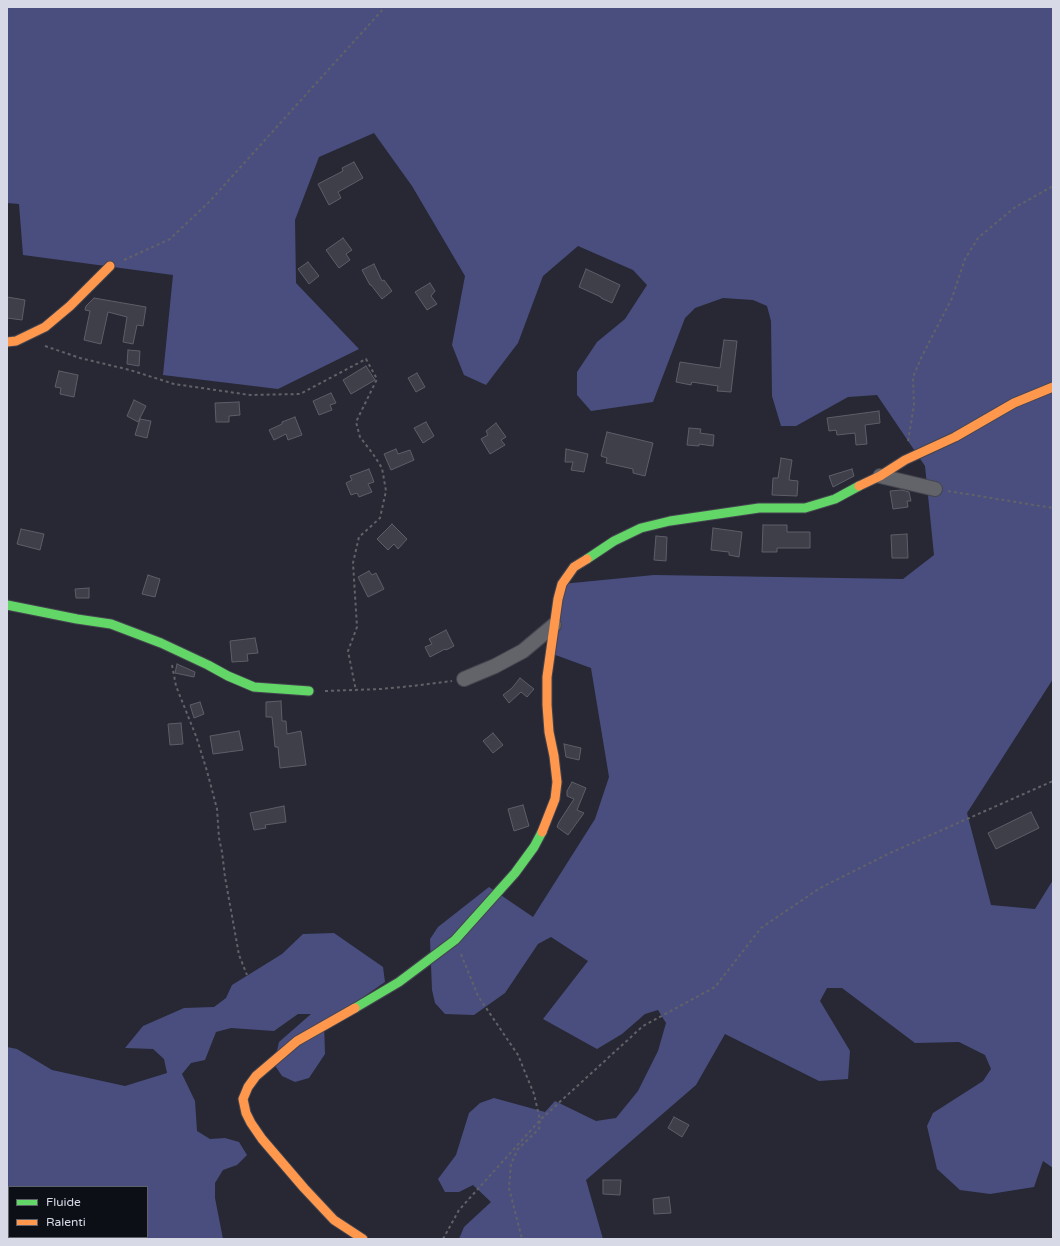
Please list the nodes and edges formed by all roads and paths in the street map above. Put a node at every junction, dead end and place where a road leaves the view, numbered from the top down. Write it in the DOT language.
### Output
graph roads {
  1 [pos="385,7"];
  2 [pos="1053,186"];
  3 [pos="110,266"];
  4 [pos="7,342"];
  5 [pos="43,345"];
  6 [pos="1053,387"];
  7 [pos="905,460"];
  8 [pos="880,476"];
  9 [pos="935,489"];
  10 [pos="1053,508"];
  11 [pos="7,605"];
  12 [pos="554,625"];
  13 [pos="172,648"];
  14 [pos="464,679"];
  15 [pos="356,690"];
  16 [pos="310,691"];
  17 [pos="1053,781"];
  18 [pos="455,940"];
  19 [pos="248,975"];
  20 [pos="540,1120"];
  21 [pos="363,1239"];
  22 [pos="443,1239"];
  23 [pos="522,1239"];
  1 -- 3 [label="path"];
  2 -- 7 [label="path"];
  3 -- 4 [label="street"];
  5 -- 15 [label="path"];
  6 -- 7 [label="street"];
  7 -- 8 [label="street"];
  8 -- 9 [label="street"];
  8 -- 12 [label="street"];
  9 -- 10 [label="path"];
  11 -- 13 [label="street"];
  12 -- 14 [label="street"];
  12 -- 18 [label="street"];
  13 -- 16 [label="street"];
  13 -- 19 [label="path"];
  14 -- 15 [label="path"];
  15 -- 16 [label="path"];
  17 -- 20 [label="path"];
  18 -- 20 [label="path"];
  18 -- 21 [label="street"];
  20 -- 22 [label="path"];
  20 -- 23 [label="path"];
}
